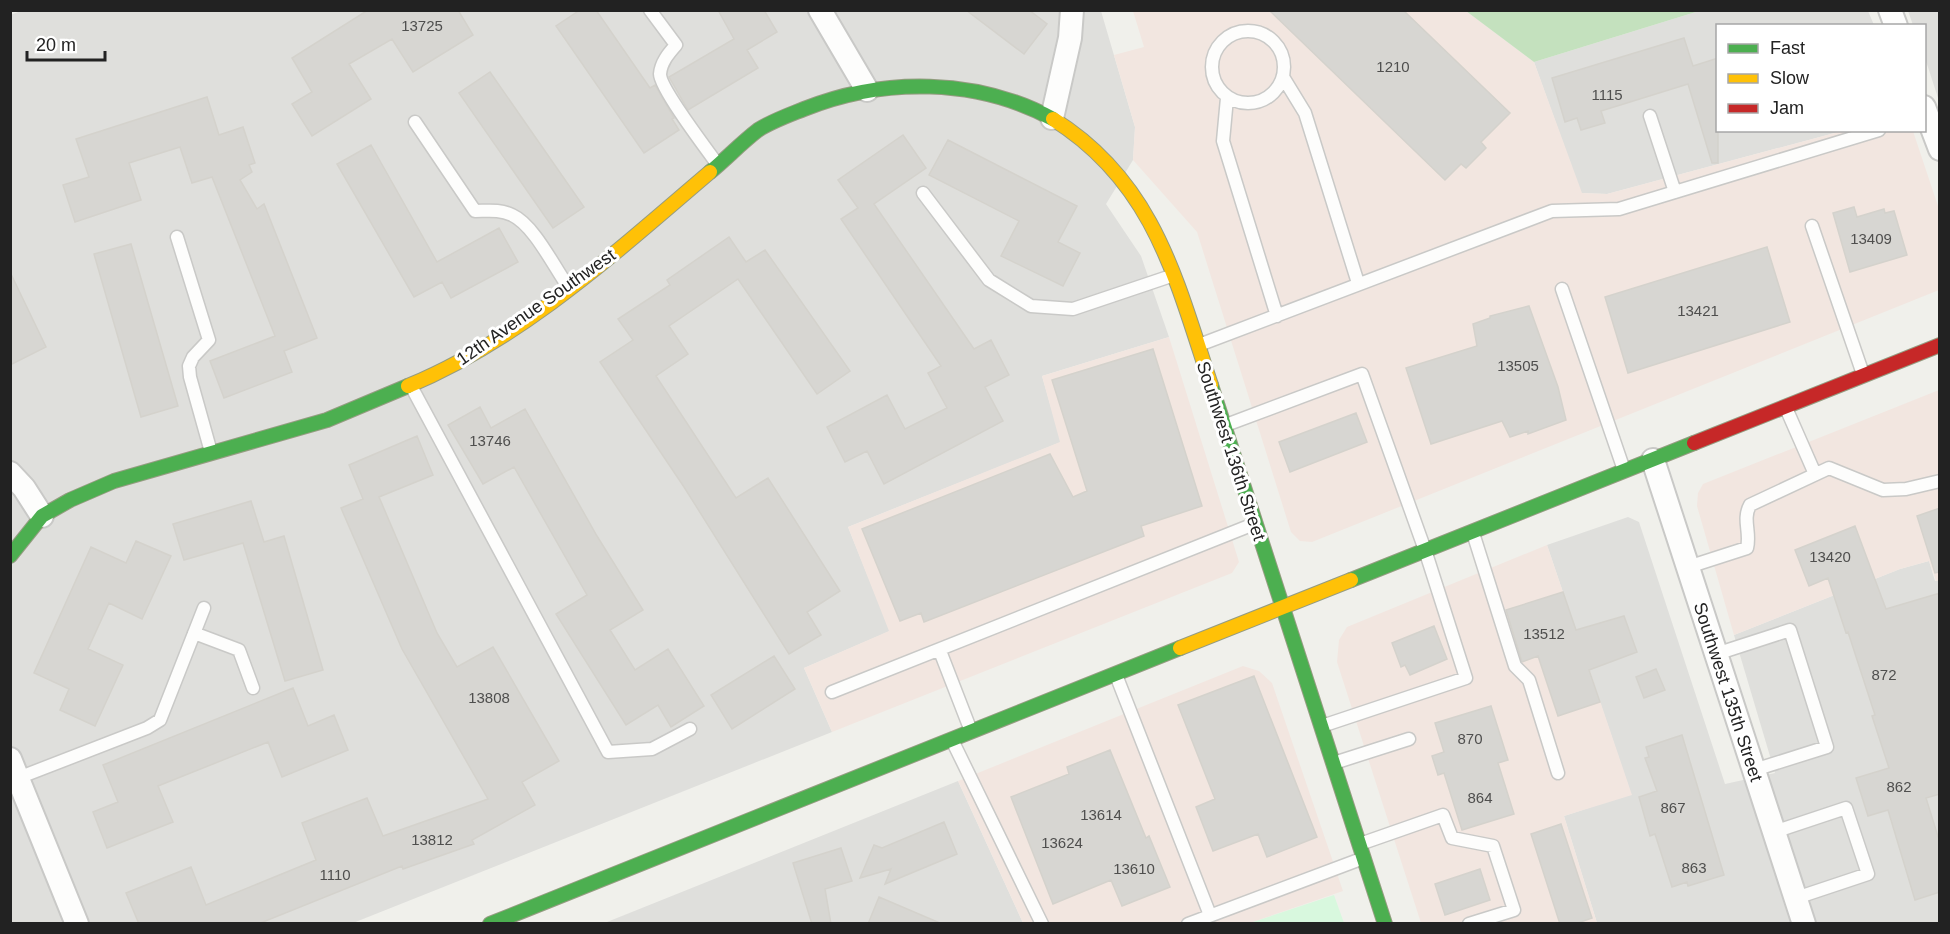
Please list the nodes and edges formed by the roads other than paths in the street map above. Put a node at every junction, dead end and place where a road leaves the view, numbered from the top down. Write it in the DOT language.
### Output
graph roads {
  1 [pos="650,10"];
  2 [pos="820,10"];
  3 [pos="1072,10"];
  4 [pos="1283,78"];
  5 [pos="867,90"];
  6 [pos="1227,98"];
  7 [pos="1926,113"];
  8 [pos="1650,116"];
  9 [pos="1052,118"];
  10 [pos="415,122"];
  11 [pos="1871,132"];
  12 [pos="1940,149"];
  13 [pos="718,165"];
  14 [pos="1675,192"];
  15 [pos="923,193"];
  16 [pos="1812,226"];
  17 [pos="177,237"];
  18 [pos="1175,274"];
  19 [pos="1358,283"];
  20 [pos="569,288"];
  21 [pos="1562,289"];
  22 [pos="1277,316"];
  23 [pos="1198,345"];
  24 [pos="1940,345"];
  25 [pos="1863,376"];
  26 [pos="411,385"];
  27 [pos="1785,407"];
  28 [pos="1223,426"];
  29 [pos="211,453"];
  30 [pos="1653,460"];
  31 [pos="1624,471"];
  32 [pos="10,473"];
  33 [pos="1815,474"];
  34 [pos="1940,481"];
  35 [pos="42,516"];
  36 [pos="1255,524"];
  37 [pos="1473,531"];
  38 [pos="1425,550"];
  39 [pos="10,556"];
  40 [pos="1688,567"];
  41 [pos="1281,607"];
  42 [pos="204,608"];
  43 [pos="194,633"];
  44 [pos="940,651"];
  45 [pos="1716,654"];
  46 [pos="1116,674"];
  47 [pos="253,688"];
  48 [pos="832,692"];
  49 [pos="1320,726"];
  50 [pos="690,729"];
  51 [pos="971,731"];
  52 [pos="951,739"];
  53 [pos="1409,739"];
  54 [pos="1333,763"];
  55 [pos="14,768"];
  56 [pos="1754,770"];
  57 [pos="1558,772"];
  58 [pos="1774,832"];
  59 [pos="1359,844"];
  60 [pos="1364,859"];
  61 [pos="1796,898"];
  62 [pos="1210,915"];
  63 [pos="77,924"];
  64 [pos="490,924"];
  65 [pos="1042,924"];
  66 [pos="1188,924"];
  67 [pos="1384,924"];
  68 [pos="1469,924"];
  69 [pos="1804,924"];
  1 -- 13 [label="lane"];
  2 -- 5 [label="street"];
  3 -- 9 [label="street"];
  4 -- 6 [label="lane"];
  4 -- 6 [label="lane"];
  4 -- 19 [label="lane"];
  5 -- 9 [label="street, 12th Avenue Southwest"];
  5 -- 13 [label="street, 12th Avenue Southwest"];
  6 -- 22 [label="lane"];
  7 -- 12 [label="street"];
  8 -- 14 [label="lane"];
  9 -- 18 [label="street, Southwest 136th Street"];
  10 -- 20 [label="lane"];
  11 -- 14 [label="lane"];
  13 -- 20 [label="street, 12th Avenue Southwest"];
  14 -- 19 [label="lane"];
  15 -- 18 [label="lane"];
  16 -- 25 [label="lane"];
  17 -- 29 [label="lane"];
  18 -- 23 [label="street, Southwest 136th Street"];
  19 -- 22 [label="lane"];
  20 -- 26 [label="street, 12th Avenue Southwest"];
  21 -- 31 [label="lane"];
  22 -- 23 [label="lane"];
  23 -- 28 [label="street, Southwest 136th Street"];
  24 -- 25 [label="street"];
  25 -- 27 [label="street"];
  26 -- 29 [label="street, 12th Avenue Southwest"];
  26 -- 50 [label="lane"];
  27 -- 30 [label="street"];
  27 -- 33 [label="lane"];
  28 -- 36 [label="street, Southwest 136th Street"];
  28 -- 38 [label="lane"];
  29 -- 35 [label="street, 12th Avenue Southwest"];
  30 -- 31 [label="street"];
  30 -- 40 [label="street, Southwest 135th Street"];
  31 -- 37 [label="street"];
  32 -- 35 [label="street"];
  33 -- 34 [label="lane"];
  33 -- 40 [label="lane"];
  35 -- 39 [label="street, 12th Avenue Southwest"];
  36 -- 41 [label="street, Southwest 136th Street"];
  36 -- 44 [label="lane"];
  37 -- 38 [label="street"];
  37 -- 57 [label="lane"];
  38 -- 41 [label="street"];
  38 -- 49 [label="lane"];
  40 -- 45 [label="street, Southwest 135th Street"];
  41 -- 46 [label="street"];
  41 -- 49 [label="street, Southwest 136th Street"];
  42 -- 43 [label="lane"];
  43 -- 47 [label="lane"];
  43 -- 55 [label="lane"];
  44 -- 48 [label="lane"];
  44 -- 51 [label="lane"];
  45 -- 56 [label="street, Southwest 135th Street"];
  45 -- 56 [label="lane"];
  46 -- 51 [label="street"];
  46 -- 62 [label="lane"];
  49 -- 54 [label="street, Southwest 136th Street"];
  51 -- 52 [label="street"];
  52 -- 64 [label="street"];
  52 -- 65 [label="lane"];
  53 -- 54 [label="lane"];
  54 -- 59 [label="street, Southwest 136th Street"];
  55 -- 63 [label="street"];
  56 -- 58 [label="street, Southwest 135th Street"];
  58 -- 61 [label="street, Southwest 135th Street"];
  58 -- 61 [label="lane"];
  59 -- 60 [label="street, Southwest 136th Street"];
  59 -- 68 [label="lane"];
  60 -- 62 [label="lane"];
  60 -- 67 [label="street, Southwest 136th Street"];
  61 -- 69 [label="street, Southwest 135th Street"];
  62 -- 66 [label="lane"];
}
